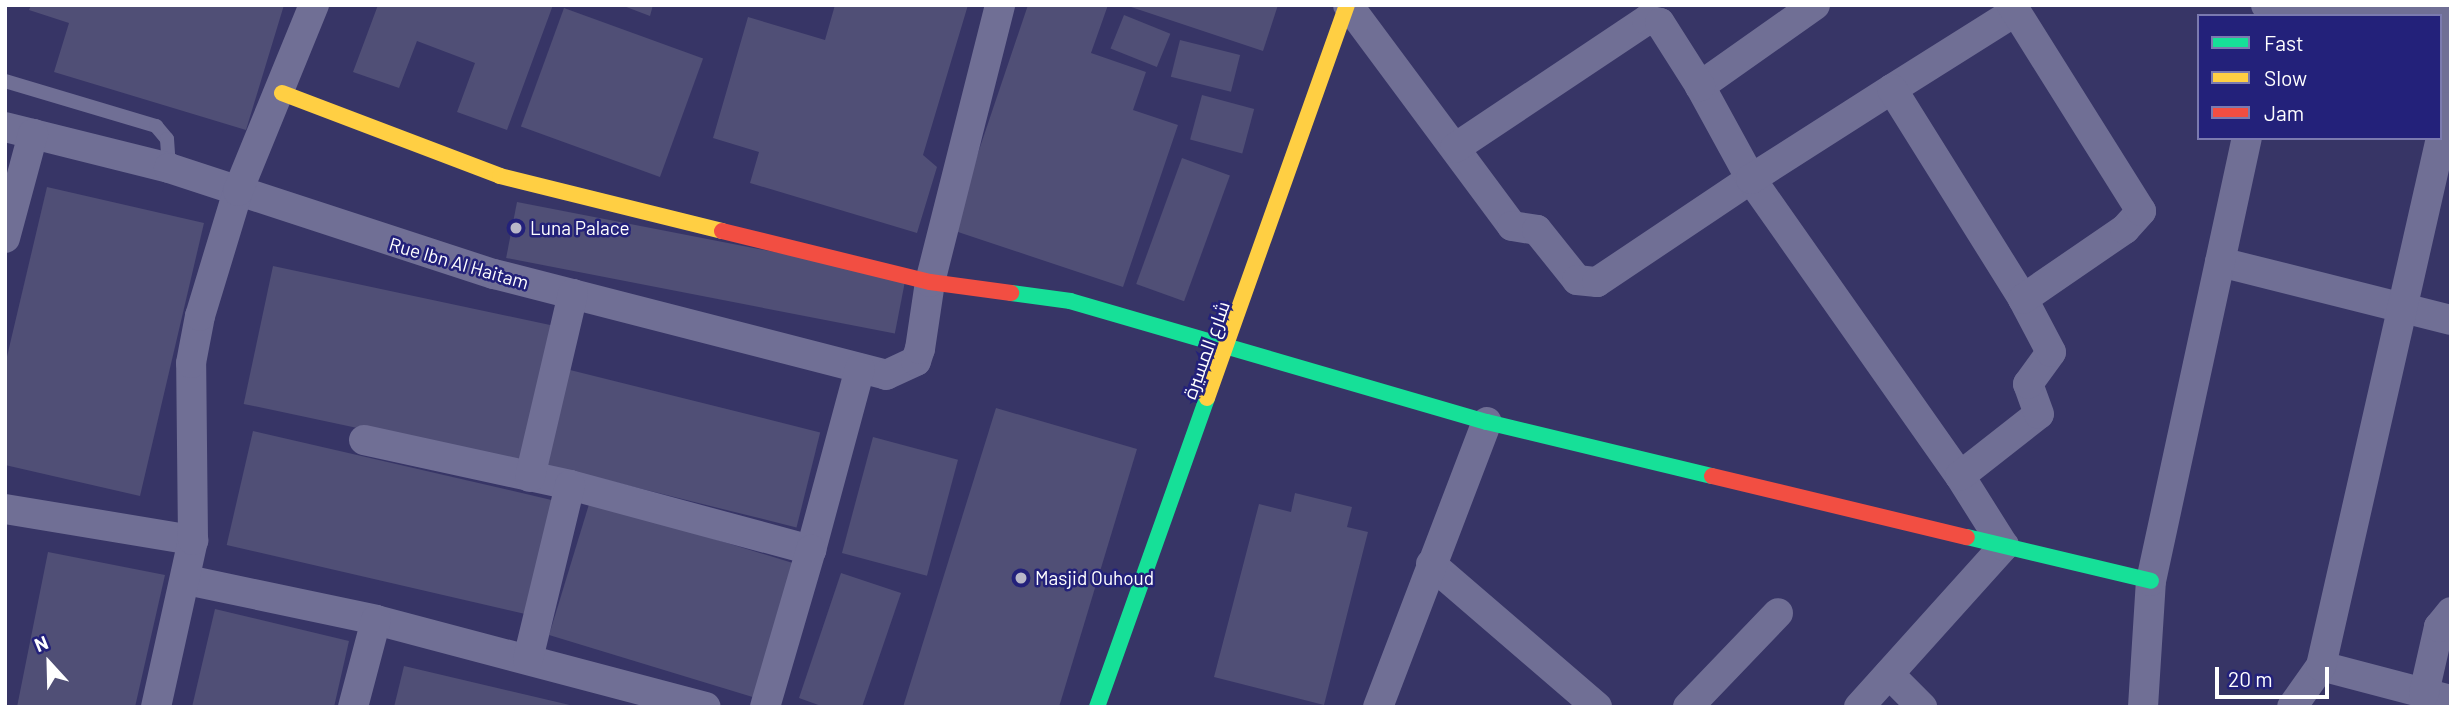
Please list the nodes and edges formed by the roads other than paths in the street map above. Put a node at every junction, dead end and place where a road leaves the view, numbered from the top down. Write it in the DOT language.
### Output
graph roads {
  1 [pos="314,5"];
  2 [pos="1000,5"];
  3 [pos="1348,5"];
  4 [pos="1815,5"];
  5 [pos="2014,8"];
  6 [pos="2444,9"];
  7 [pos="2271,11"];
  8 [pos="5,81"];
  9 [pos="1700,86"];
  10 [pos="1892,89"];
  11 [pos="282,93"];
  12 [pos="2449,107"];
  13 [pos="19,130"];
  14 [pos="2442,138"];
  15 [pos="2247,140"];
  16 [pos="2441,140"];
  17 [pos="1455,148"];
  18 [pos="169,168"];
  19 [pos="1751,180"];
  20 [pos="238,191"];
  21 [pos="5,238"];
  22 [pos="2220,262"];
  23 [pos="930,282"];
  24 [pos="573,294"];
  25 [pos="2023,299"];
  26 [pos="2403,308"];
  27 [pos="2451,320"];
  28 [pos="1231,344"];
  29 [pos="860,369"];
  30 [pos="1487,422"];
  31 [pos="364,440"];
  32 [pos="1960,476"];
  33 [pos="530,477"];
  34 [pos="570,485"];
  35 [pos="5,509"];
  36 [pos="193,540"];
  37 [pos="2004,546"];
  38 [pos="811,550"];
  39 [pos="1431,564"];
  40 [pos="187,580"];
  41 [pos="2151,581"];
  42 [pos="2450,606"];
  43 [pos="1778,613"];
  44 [pos="376,620"];
  45 [pos="528,659"];
  46 [pos="2321,666"];
  47 [pos="1889,674"];
  48 [pos="2437,697"];
  49 [pos="156,707"];
  50 [pos="353,707"];
  51 [pos="706,707"];
  52 [pos="765,707"];
  53 [pos="1097,707"];
  54 [pos="1378,707"];
  55 [pos="1597,707"];
  56 [pos="1688,707"];
  57 [pos="1859,707"];
  58 [pos="1922,707"];
  59 [pos="2143,707"];
  60 [pos="2292,707"];
  1 -- 11 [label="street"];
  2 -- 23 [label="street"];
  3 -- 17 [label="street"];
  3 -- 28 [label="street, شارع المسيرة"];
  4 -- 9 [label="street"];
  5 -- 10 [label="street"];
  5 -- 25 [label="street"];
  6 -- 7 [label="street"];
  6 -- 12 [label="street"];
  8 -- 18 [label="lane"];
  9 -- 17 [label="street"];
  9 -- 19 [label="street"];
  10 -- 19 [label="street"];
  10 -- 25 [label="street"];
  11 -- 20 [label="street"];
  11 -- 23 [label="street"];
  12 -- 14 [label="street"];
  13 -- 18 [label="street, Rue Ibn Al Haitam"];
  13 -- 21 [label="street"];
  15 -- 22 [label="street"];
  16 -- 26 [label="street"];
  17 -- 19 [label="street"];
  18 -- 20 [label="street, Rue Ibn Al Haitam"];
  19 -- 32 [label="street"];
  20 -- 24 [label="street, Rue Ibn Al Haitam"];
  20 -- 36 [label="street"];
  22 -- 26 [label="street"];
  22 -- 41 [label="street"];
  23 -- 28 [label="street"];
  23 -- 29 [label="street, Rue Ibn Al Haitam"];
  24 -- 29 [label="street, Rue Ibn Al Haitam"];
  24 -- 33 [label="street"];
  25 -- 32 [label="street"];
  26 -- 27 [label="street"];
  26 -- 46 [label="street"];
  28 -- 30 [label="street"];
  28 -- 53 [label="street, شارع المسيرة"];
  29 -- 38 [label="street"];
  30 -- 37 [label="street"];
  30 -- 39 [label="street"];
  31 -- 33 [label="street"];
  32 -- 37 [label="street"];
  33 -- 34 [label="street"];
  34 -- 38 [label="street"];
  34 -- 45 [label="street"];
  35 -- 36 [label="street"];
  36 -- 40 [label="street"];
  37 -- 41 [label="street"];
  37 -- 47 [label="street"];
  38 -- 52 [label="street"];
  39 -- 54 [label="street"];
  39 -- 55 [label="street"];
  40 -- 44 [label="street"];
  40 -- 49 [label="street"];
  41 -- 59 [label="street"];
  42 -- 48 [label="street"];
  43 -- 56 [label="street"];
  44 -- 45 [label="street"];
  44 -- 50 [label="street"];
  45 -- 51 [label="street"];
  46 -- 48 [label="street"];
  46 -- 60 [label="street"];
  47 -- 57 [label="street"];
  47 -- 58 [label="street"];
}
